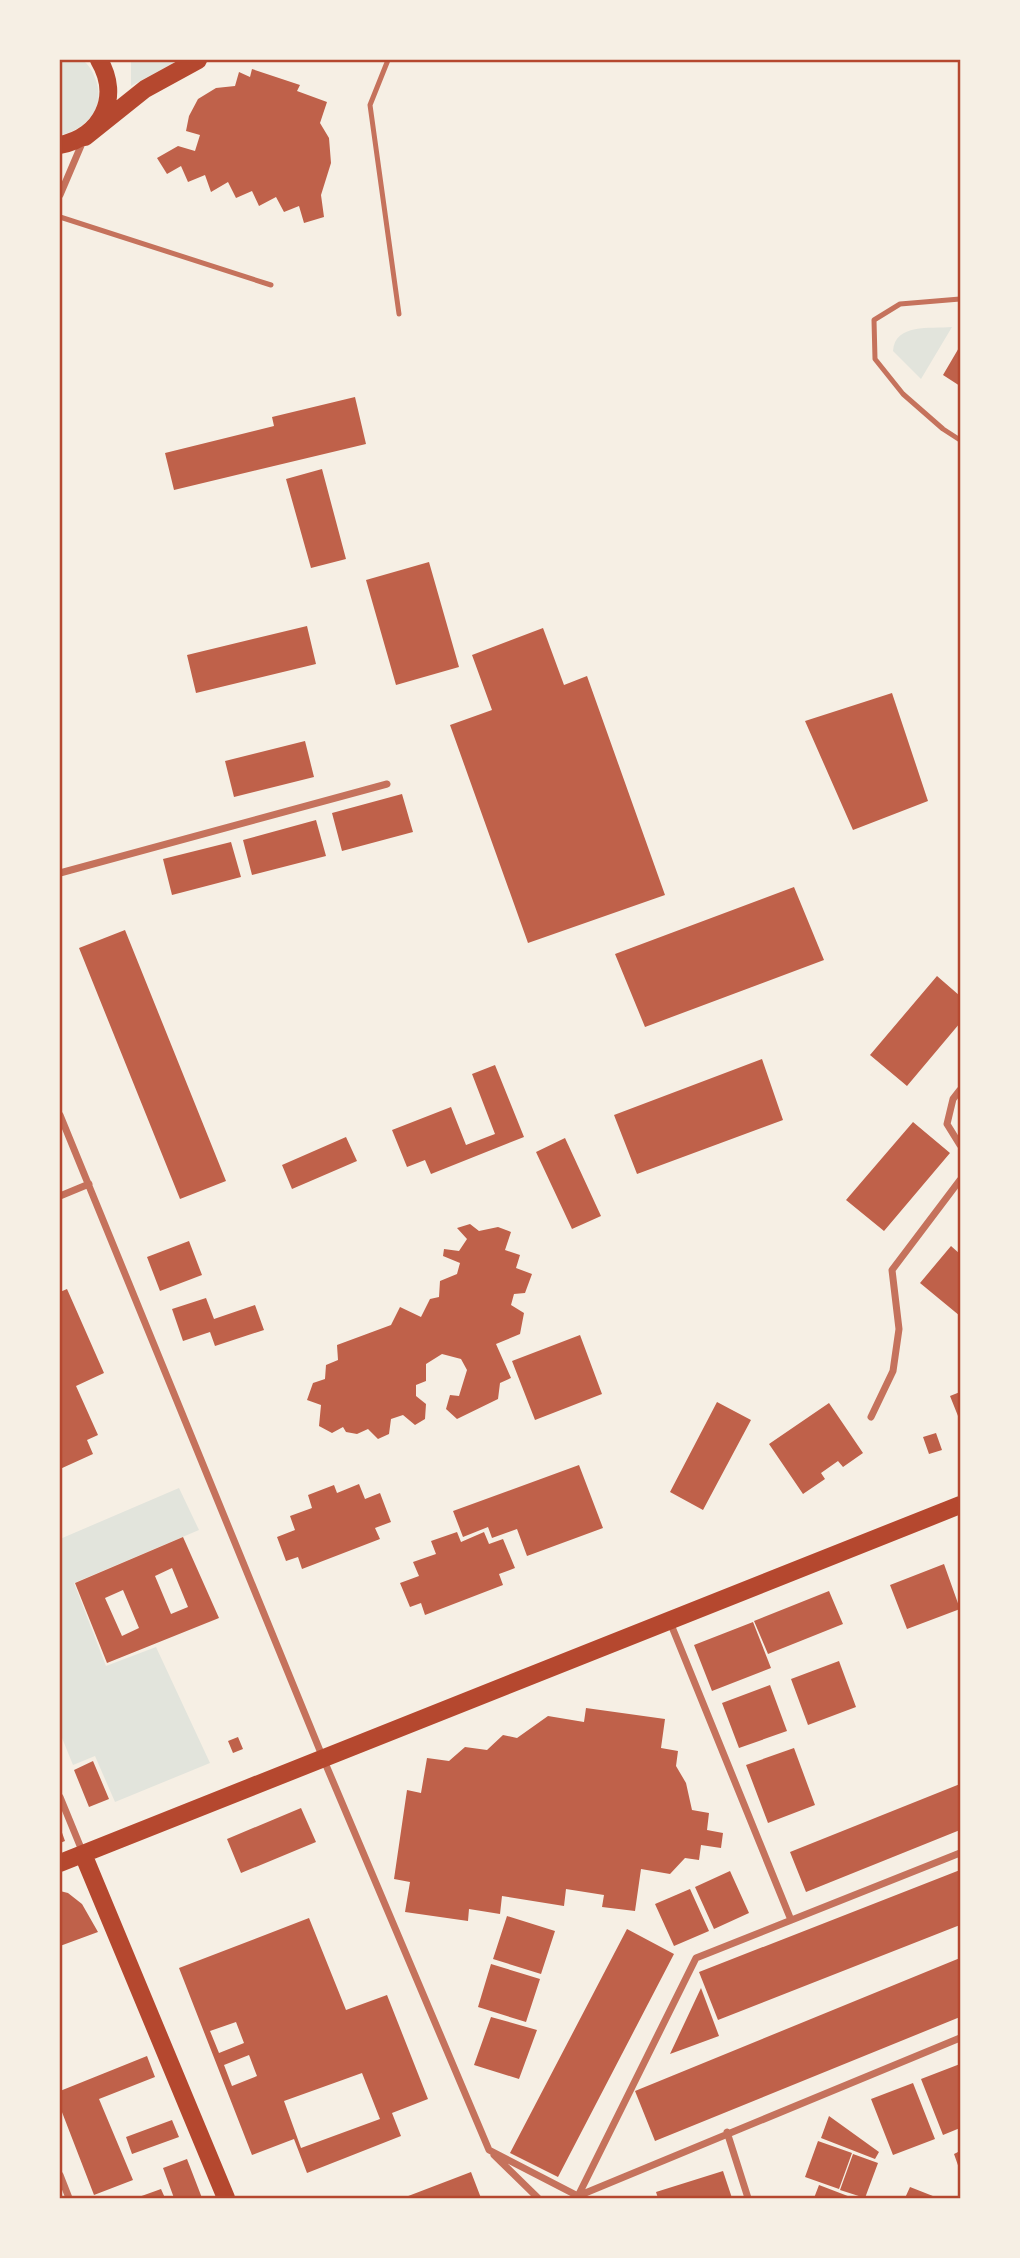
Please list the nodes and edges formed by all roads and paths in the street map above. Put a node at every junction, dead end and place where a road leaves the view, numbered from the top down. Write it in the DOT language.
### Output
graph roads {
  1 [pos="99,60"];
  2 [pos="198,60"];
  3 [pos="388,60"];
  4 [pos="85,137"];
  5 [pos="60,145"];
  6 [pos="60,195"];
  7 [pos="60,217"];
  8 [pos="271,285"];
  9 [pos="961,299"];
  10 [pos="399,314"];
  11 [pos="961,440"];
  12 [pos="387,784"];
  13 [pos="60,873"];
  14 [pos="961,1090"];
  15 [pos="60,1115"];
  16 [pos="961,1145"];
  17 [pos="961,1180"];
  18 [pos="89,1184"];
  19 [pos="60,1196"];
  20 [pos="871,1417"];
  21 [pos="961,1505"];
  22 [pos="670,1621"];
  23 [pos="323,1758"];
  24 [pos="60,1797"];
  25 [pos="961,1853"];
  26 [pos="83,1854"];
  27 [pos="60,1863"];
  28 [pos="791,1920"];
  29 [pos="961,2038"];
  30 [pos="727,2132"];
  31 [pos="489,2150"];
  32 [pos="60,2175"];
  33 [pos="576,2197"];
  34 [pos="69,2199"];
  35 [pos="226,2199"];
  36 [pos="538,2199"];
  37 [pos="748,2199"];
  1 -- 4 [label="main road"];
  2 -- 4 [label="main road"];
  3 -- 10 [label="lane"];
  4 -- 5 [label="main road"];
  4 -- 6 [label="street"];
  7 -- 8 [label="lane"];
  9 -- 11 [label="lane"];
  12 -- 13 [label="street"];
  14 -- 16 [label="street"];
  15 -- 18 [label="street"];
  17 -- 20 [label="street"];
  18 -- 19 [label="street"];
  18 -- 23 [label="street"];
  21 -- 22 [label="main road"];
  22 -- 23 [label="main road"];
  22 -- 28 [label="street"];
  23 -- 26 [label="main road"];
  23 -- 31 [label="street"];
  24 -- 26 [label="street"];
  25 -- 28 [label="street"];
  26 -- 27 [label="main road"];
  26 -- 35 [label="main road"];
  28 -- 33 [label="street"];
  29 -- 30 [label="street"];
  30 -- 33 [label="street"];
  30 -- 37 [label="street"];
  31 -- 33 [label="street"];
  31 -- 36 [label="street"];
  32 -- 34 [label="street"];
}
